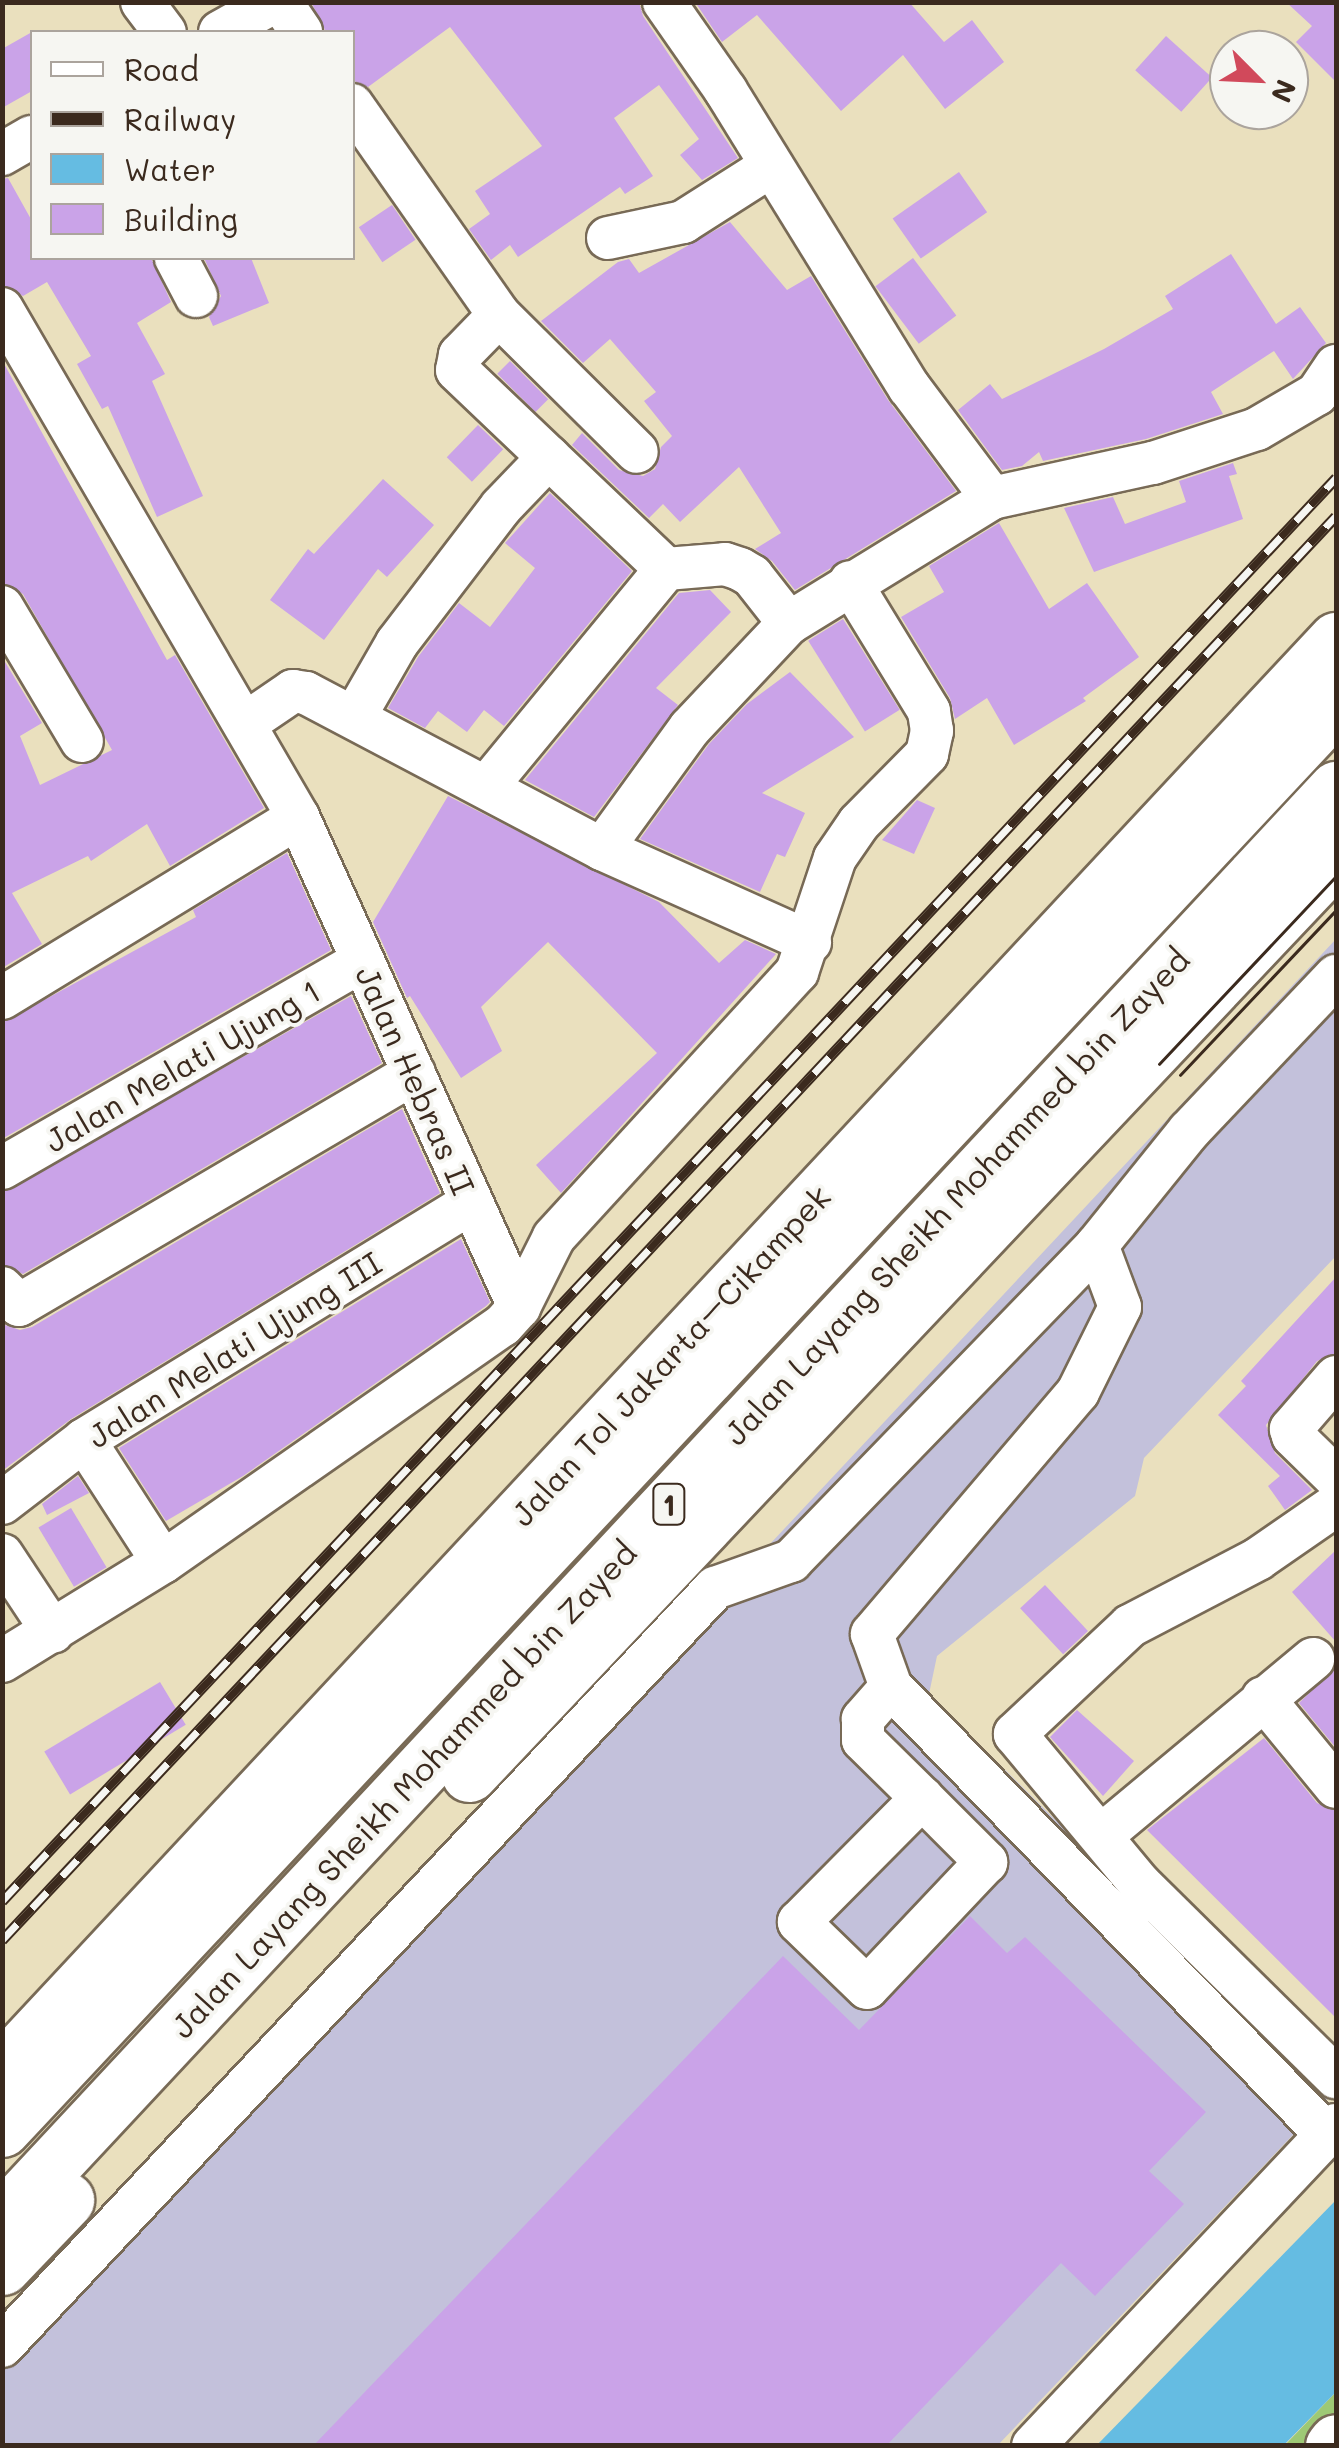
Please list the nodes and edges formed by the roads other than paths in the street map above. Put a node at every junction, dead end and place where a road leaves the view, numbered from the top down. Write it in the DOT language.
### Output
graph roads {
  1 [pos="142,2"];
  2 [pos="277,2"];
  3 [pos="664,2"];
  4 [pos="163,30"];
  5 [pos="224,30"];
  6 [pos="300,30"];
  7 [pos="355,110"];
  8 [pos="30,139"];
  9 [pos="2,154"];
  10 [pos="771,166"];
  11 [pos="608,238"];
  12 [pos="177,260"];
  13 [pos="196,296"];
  14 [pos="2,308"];
  15 [pos="499,314"];
  16 [pos="1336,366"];
  17 [pos="636,452"];
  18 [pos="549,457"];
  19 [pos="992,498"];
  20 [pos="666,569"];
  21 [pos="850,582"];
  22 [pos="2,607"];
  23 [pos="789,623"];
  24 [pos="1336,640"];
  25 [pos="1336,705"];
  26 [pos="355,716"];
  27 [pos="246,723"];
  28 [pos="82,741"];
  29 [pos="488,786"];
  30 [pos="1336,788"];
  31 [pos="298,817"];
  32 [pos="602,848"];
  33 [pos="1336,857"];
  34 [pos="810,942"];
  35 [pos="362,961"];
  36 [pos="1336,976"];
  37 [pos="2,998"];
  38 [pos="414,1073"];
  39 [pos="2,1168"];
  40 [pos="471,1203"];
  41 [pos="1097,1245"];
  42 [pos="2,1288"];
  43 [pos="519,1307"];
  44 [pos="1336,1376"];
  45 [pos="84,1440"];
  46 [pos="1336,1478"];
  47 [pos="4,1498"];
  48 [pos="1336,1506"];
  49 [pos="2,1555"];
  50 [pos="163,1562"];
  51 [pos="53,1632"];
  52 [pos="1313,1659"];
  53 [pos="2,1662"];
  54 [pos="891,1687"];
  55 [pos="1263,1698"];
  56 [pos="1336,1788"];
  57 [pos="922,1798"];
  58 [pos="1102,1835"];
  59 [pos="2,2070"];
  60 [pos="1336,2076"];
  61 [pos="2,2130"];
  62 [pos="1332,2130"];
  63 [pos="2,2219"];
  64 [pos="2,2267"];
  65 [pos="2,2346"];
  66 [pos="1033,2446"];
  1 -- 4 [label="street"];
  2 -- 5 [label="street"];
  2 -- 6 [label="street"];
  3 -- 10 [label="street"];
  7 -- 15 [label="street"];
  8 -- 9 [label="street"];
  10 -- 11 [label="street"];
  10 -- 19 [label="street"];
  12 -- 13 [label="street"];
  14 -- 27 [label="street, Jalan Hebras II"];
  15 -- 17 [label="street"];
  15 -- 18 [label="street"];
  16 -- 19 [label="street"];
  18 -- 20 [label="street"];
  18 -- 26 [label="street"];
  19 -- 21 [label="street"];
  20 -- 23 [label="street"];
  20 -- 29 [label="street"];
  21 -- 23 [label="street"];
  21 -- 34 [label="street"];
  22 -- 28 [label="street"];
  23 -- 32 [label="street"];
  24 -- 59 [label="highway, Jalan Tol Jakarta–Cikampek"];
  25 -- 61 [label="highway, Jalan Layang Sheikh Mohammed bin Zayed / 1"];
  26 -- 27 [label="street"];
  26 -- 29 [label="street"];
  27 -- 31 [label="street, Jalan Hebras II"];
  29 -- 32 [label="street"];
  30 -- 63 [label="highway, Jalan Layang Sheikh Mohammed bin Zayed / 1"];
  31 -- 35 [label="street, Jalan Hebras II"];
  31 -- 37 [label="street"];
  32 -- 34 [label="street"];
  33 -- 64 [label="highway, 1"];
  34 -- 43 [label="street"];
  35 -- 38 [label="street, Jalan Hebras II"];
  35 -- 39 [label="street, Jalan Melati Ujung 1"];
  36 -- 41 [label="street"];
  38 -- 40 [label="street, Jalan Hebras II"];
  38 -- 42 [label="street"];
  40 -- 43 [label="street, Jalan Hebras II"];
  40 -- 45 [label="street, Jalan Melati Ujung III"];
  41 -- 54 [label="street"];
  41 -- 65 [label="street"];
  43 -- 50 [label="street"];
  44 -- 46 [label="street"];
  45 -- 47 [label="street, Jalan Melati Ujung III"];
  45 -- 50 [label="street"];
  48 -- 58 [label="street"];
  49 -- 51 [label="street"];
  50 -- 51 [label="street"];
  51 -- 53 [label="street"];
  52 -- 55 [label="street"];
  54 -- 57 [label="street"];
  54 -- 62 [label="street"];
  55 -- 56 [label="street"];
  55 -- 58 [label="street"];
  57 -- 57 [label="street"];
  58 -- 60 [label="street"];
  62 -- 66 [label="street"];
}
